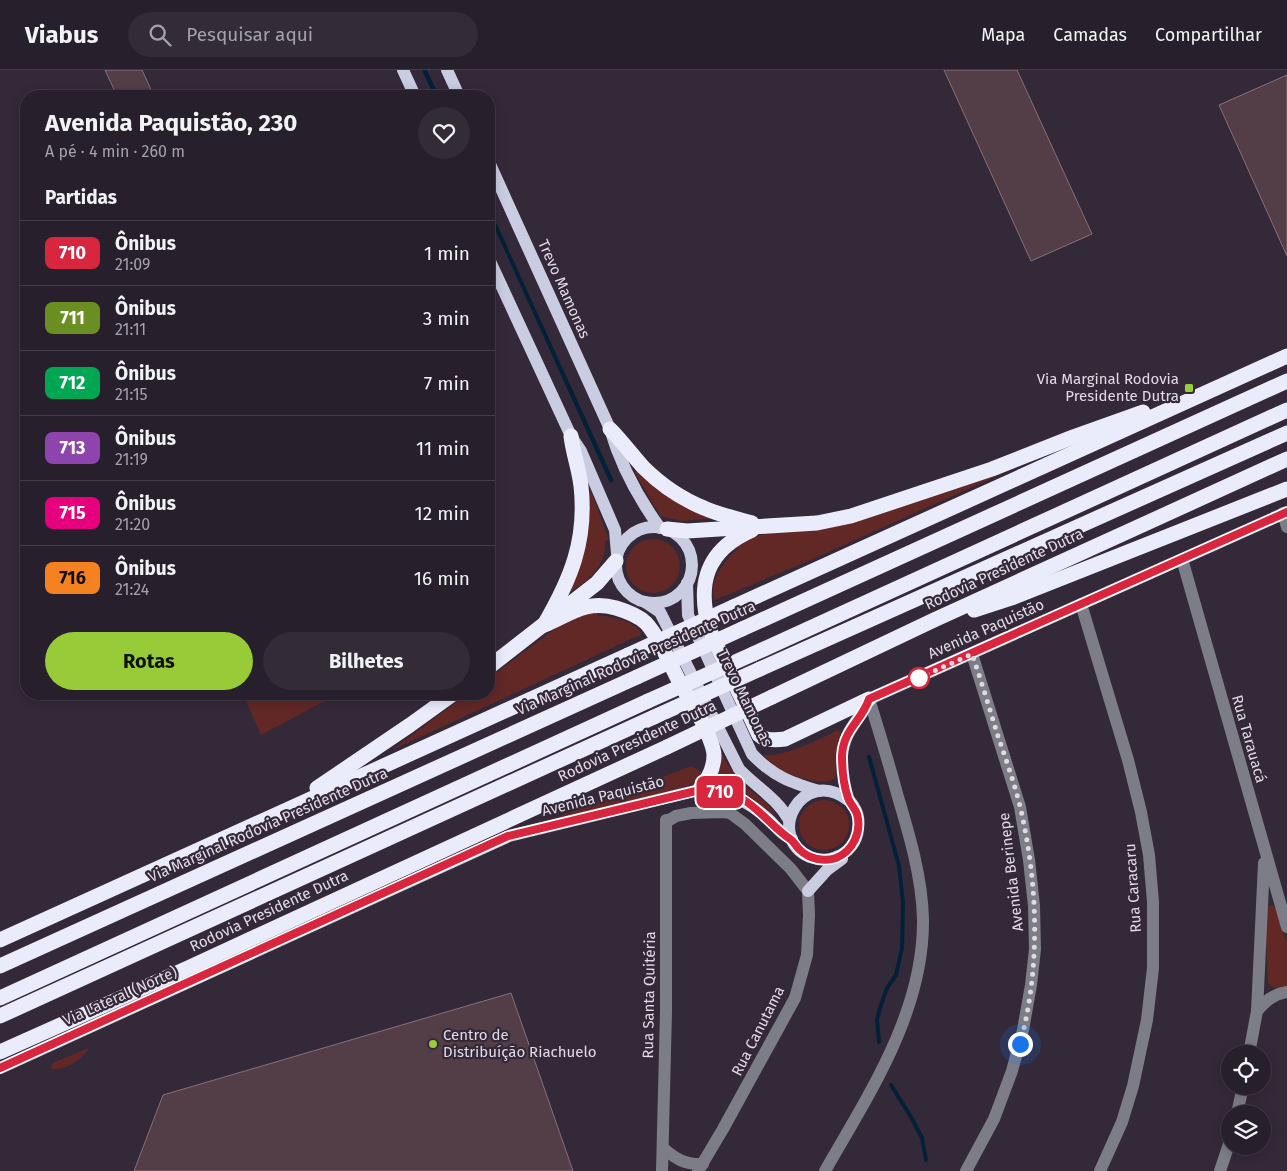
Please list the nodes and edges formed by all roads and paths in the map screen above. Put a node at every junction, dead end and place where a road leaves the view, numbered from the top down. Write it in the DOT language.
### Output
graph roads {
  1 [pos="403,70"];
  2 [pos="447,70"];
  3 [pos="412,90"];
  4 [pos="456,90"];
  5 [pos="495,175"];
  6 [pos="495,272"];
  7 [pos="1287,356"];
  8 [pos="1287,381"];
  9 [pos="1174,407"];
  10 [pos="1287,410"];
  11 [pos="610,429"];
  12 [pos="1287,432"];
  13 [pos="570,436"];
  14 [pos="1287,459"];
  15 [pos="1287,489"];
  16 [pos="1285,512"];
  17 [pos="760,526"];
  18 [pos="1287,526"];
  19 [pos="663,528"];
  20 [pos="616,557"];
  21 [pos="1182,559"];
  22 [pos="687,583"];
  23 [pos="645,602"];
  24 [pos="1081,604"];
  25 [pos="934,620"];
  26 [pos="544,625"];
  27 [pos="972,654"];
  28 [pos="495,662"];
  29 [pos="869,699"];
  30 [pos="445,700"];
  31 [pos="700,790"];
  32 [pos="819,790"];
  33 [pos="848,800"];
  34 [pos="280,813"];
  35 [pos="789,820"];
  36 [pos="527,832"];
  37 [pos="792,839"];
  38 [pos="848,850"];
  39 [pos="1265,853"];
  40 [pos="808,891"];
  41 [pos="1287,927"];
  42 [pos="0,940"];
  43 [pos="0,966"];
  44 [pos="1287,992"];
  45 [pos="0,998"];
  46 [pos="1257,1011"];
  47 [pos="0,1016"];
  48 [pos="1251,1045"];
  49 [pos="0,1052"];
  50 [pos="0,1068"];
  51 [pos="663,1148"];
  52 [pos="1225,1155"];
  53 [pos="701,1168"];
  54 [pos="662,1171"];
  55 [pos="825,1171"];
  56 [pos="966,1171"];
  57 [pos="1100,1171"];
  58 [pos="1220,1171"];
  1 -- 3 [label="main road"];
  2 -- 4 [label="main road"];
  5 -- 11 [label="main road, Trevo Mamonas"];
  6 -- 13 [label="main road"];
  7 -- 9 [label="highway"];
  8 -- 43 [label="highway, Via Marginal Rodovia Presidente Dutra, bridge"];
  9 -- 17 [label="highway"];
  9 -- 34 [label="highway, bridge"];
  10 -- 45 [label="highway, Rodovia Presidente Dutra, bridge"];
  11 -- 17 [label="highway"];
  11 -- 19 [label="main road, Trevo Mamonas"];
  12 -- 47 [label="highway, Rodovia Presidente Dutra, bridge"];
  13 -- 20 [label="main road"];
  13 -- 26 [label="highway"];
  14 -- 25 [label="highway, Rodovia Presidente Dutra"];
  15 -- 25 [label="highway"];
  16 -- 18 [label="street"];
  16 -- 21 [label="main road, Avenida Paquistão"];
  17 -- 19 [label="highway"];
  17 -- 29 [label="highway"];
  19 -- 20 [label="main road"];
  19 -- 22 [label="main road, Trevo Mamonas"];
  20 -- 23 [label="main road"];
  20 -- 26 [label="highway"];
  21 -- 24 [label="main road, Avenida Paquistão"];
  21 -- 39 [label="street, Rua Tarauacá"];
  22 -- 23 [label="main road"];
  22 -- 32 [label="main road, Trevo Mamonas"];
  23 -- 35 [label="main road"];
  24 -- 27 [label="main road, Avenida Paquistão"];
  24 -- 57 [label="street, Rua Caracaru"];
  25 -- 49 [label="highway, Rodovia Presidente Dutra, bridge"];
  26 -- 28 [label="highway"];
  26 -- 31 [label="highway"];
  27 -- 29 [label="main road, Avenida Paquistão"];
  27 -- 56 [label="street, Avenida Berinepe"];
  29 -- 33 [label="main road"];
  29 -- 55 [label="street"];
  30 -- 34 [label="highway"];
  31 -- 36 [label="main road, Avenida Paquistão"];
  31 -- 37 [label="main road, Avenida Paquistão"];
  32 -- 33 [label="main road, Trevo Mamonas"];
  32 -- 35 [label="main road"];
  33 -- 38 [label="main road"];
  34 -- 42 [label="highway"];
  35 -- 37 [label="main road"];
  36 -- 50 [label="main road, Via Lateral (Norte)"];
  37 -- 38 [label="main road, Avenida Paquistão"];
  38 -- 40 [label="main road"];
  39 -- 41 [label="street, Rua Tarauacá"];
  39 -- 46 [label="street"];
  40 -- 51 [label="street, Rua Santa Quitéria"];
  40 -- 53 [label="street, Rua Canutama"];
  44 -- 46 [label="street"];
  46 -- 48 [label="street"];
  51 -- 53 [label="street"];
  51 -- 54 [label="street, Rua Santa Quitéria"];
  52 -- 58 [label="street"];
}
